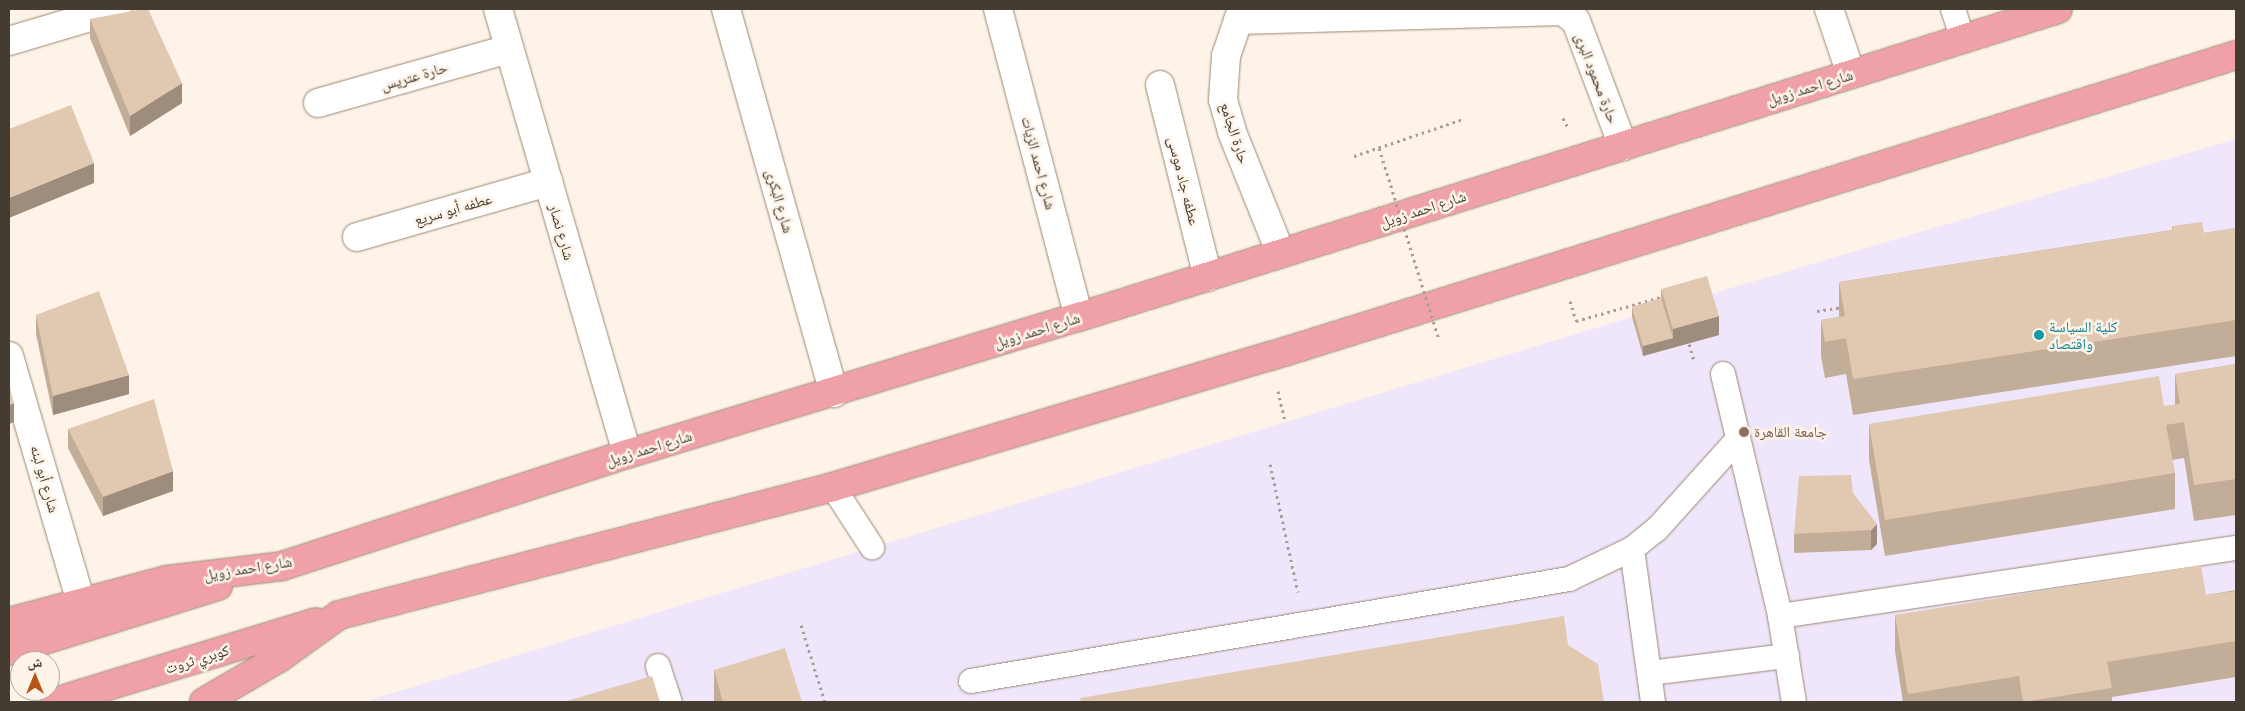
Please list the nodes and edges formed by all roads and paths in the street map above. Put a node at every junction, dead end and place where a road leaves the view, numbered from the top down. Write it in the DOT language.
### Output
graph roads {
  1 [pos="498,9"];
  2 [pos="726,9"];
  3 [pos="998,9"];
  4 [pos="1828,9"];
  5 [pos="1953,9"];
  6 [pos="2058,9"];
  7 [pos="110,10"];
  8 [pos="1240,14"];
  9 [pos="1963,40"];
  10 [pos="9,41"];
  11 [pos="509,49"];
  12 [pos="2236,55"];
  13 [pos="1850,74"];
  14 [pos="1160,84"];
  15 [pos="318,103"];
  16 [pos="1463,120"];
  17 [pos="1623,146"];
  18 [pos="1379,148"];
  19 [pos="1354,156"];
  20 [pos="548,182"];
  21 [pos="358,237"];
  22 [pos="1281,254"];
  23 [pos="1208,277"];
  24 [pos="1674,293"];
  25 [pos="1846,307"];
  26 [pos="1817,311"];
  27 [pos="1079,317"];
  28 [pos="1576,322"];
  29 [pos="1440,339"];
  30 [pos="9,356"];
  31 [pos="1723,374"];
  32 [pos="834,393"];
  33 [pos="1737,440"];
  34 [pos="627,454"];
  35 [pos="1270,464"];
  36 [pos="833,486"];
  37 [pos="872,547"];
  38 [pos="2236,548"];
  39 [pos="1632,549"];
  40 [pos="282,566"];
  41 [pos="81,602"];
  42 [pos="339,615"];
  43 [pos="1780,616"];
  44 [pos="9,622"];
  45 [pos="801,625"];
  46 [pos="1305,625"];
  47 [pos="9,651"];
  48 [pos="1787,656"];
  49 [pos="658,666"];
  50 [pos="1650,673"];
  51 [pos="971,681"];
  52 [pos="54,702"];
  53 [pos="204,702"];
  54 [pos="670,702"];
  55 [pos="825,702"];
  56 [pos="1654,702"];
  57 [pos="1794,702"];
  1 -- 11 [label="street, شارع نصار"];
  2 -- 32 [label="street, شارع البكرى"];
  3 -- 27 [label="street, شارع احمد الزيات"];
  4 -- 13 [label="street"];
  5 -- 9 [label="lane"];
  6 -- 9 [label="main road, شارع احمد زويل"];
  7 -- 10 [label="street"];
  8 -- 17 [label="street, حارة محمود البرى"];
  8 -- 22 [label="street, حارة الجامع"];
  9 -- 13 [label="main road, شارع احمد زويل"];
  11 -- 15 [label="street, حارة عتريس"];
  11 -- 20 [label="street, شارع نصار"];
  12 -- 36 [label="main road"];
  13 -- 17 [label="main road, شارع احمد زويل"];
  14 -- 23 [label="street, عطفه جاد موسى"];
  16 -- 18 [label="path"];
  17 -- 22 [label="main road, شارع احمد زويل"];
  18 -- 19 [label="path"];
  18 -- 29 [label="path, bridge"];
  20 -- 21 [label="street, عطفه أبو سريع"];
  20 -- 34 [label="street, شارع نصار"];
  22 -- 23 [label="main road, شارع احمد زويل"];
  23 -- 27 [label="main road, شارع احمد زويل"];
  24 -- 28 [label="path"];
  25 -- 26 [label="path"];
  27 -- 32 [label="main road, شارع احمد زويل"];
  30 -- 41 [label="street, شارع أبو لبنه"];
  31 -- 33 [label="lane"];
  32 -- 34 [label="main road, شارع احمد زويل"];
  33 -- 39 [label="lane"];
  33 -- 43 [label="lane"];
  34 -- 40 [label="main road, شارع احمد زويل"];
  35 -- 46 [label="path"];
  36 -- 37 [label="lane"];
  36 -- 42 [label="main road"];
  38 -- 43 [label="lane"];
  39 -- 46 [label="lane"];
  39 -- 50 [label="lane"];
  40 -- 41 [label="main road, شارع احمد زويل"];
  40 -- 47 [label="main road"];
  41 -- 44 [label="main road, شارع احمد زويل"];
  42 -- 52 [label="main road, كوبري ثروت"];
  42 -- 53 [label="main road"];
  43 -- 48 [label="lane"];
  45 -- 55 [label="path"];
  46 -- 51 [label="lane"];
  48 -- 50 [label="lane"];
  48 -- 57 [label="lane"];
  49 -- 54 [label="lane"];
  50 -- 56 [label="lane"];
}
